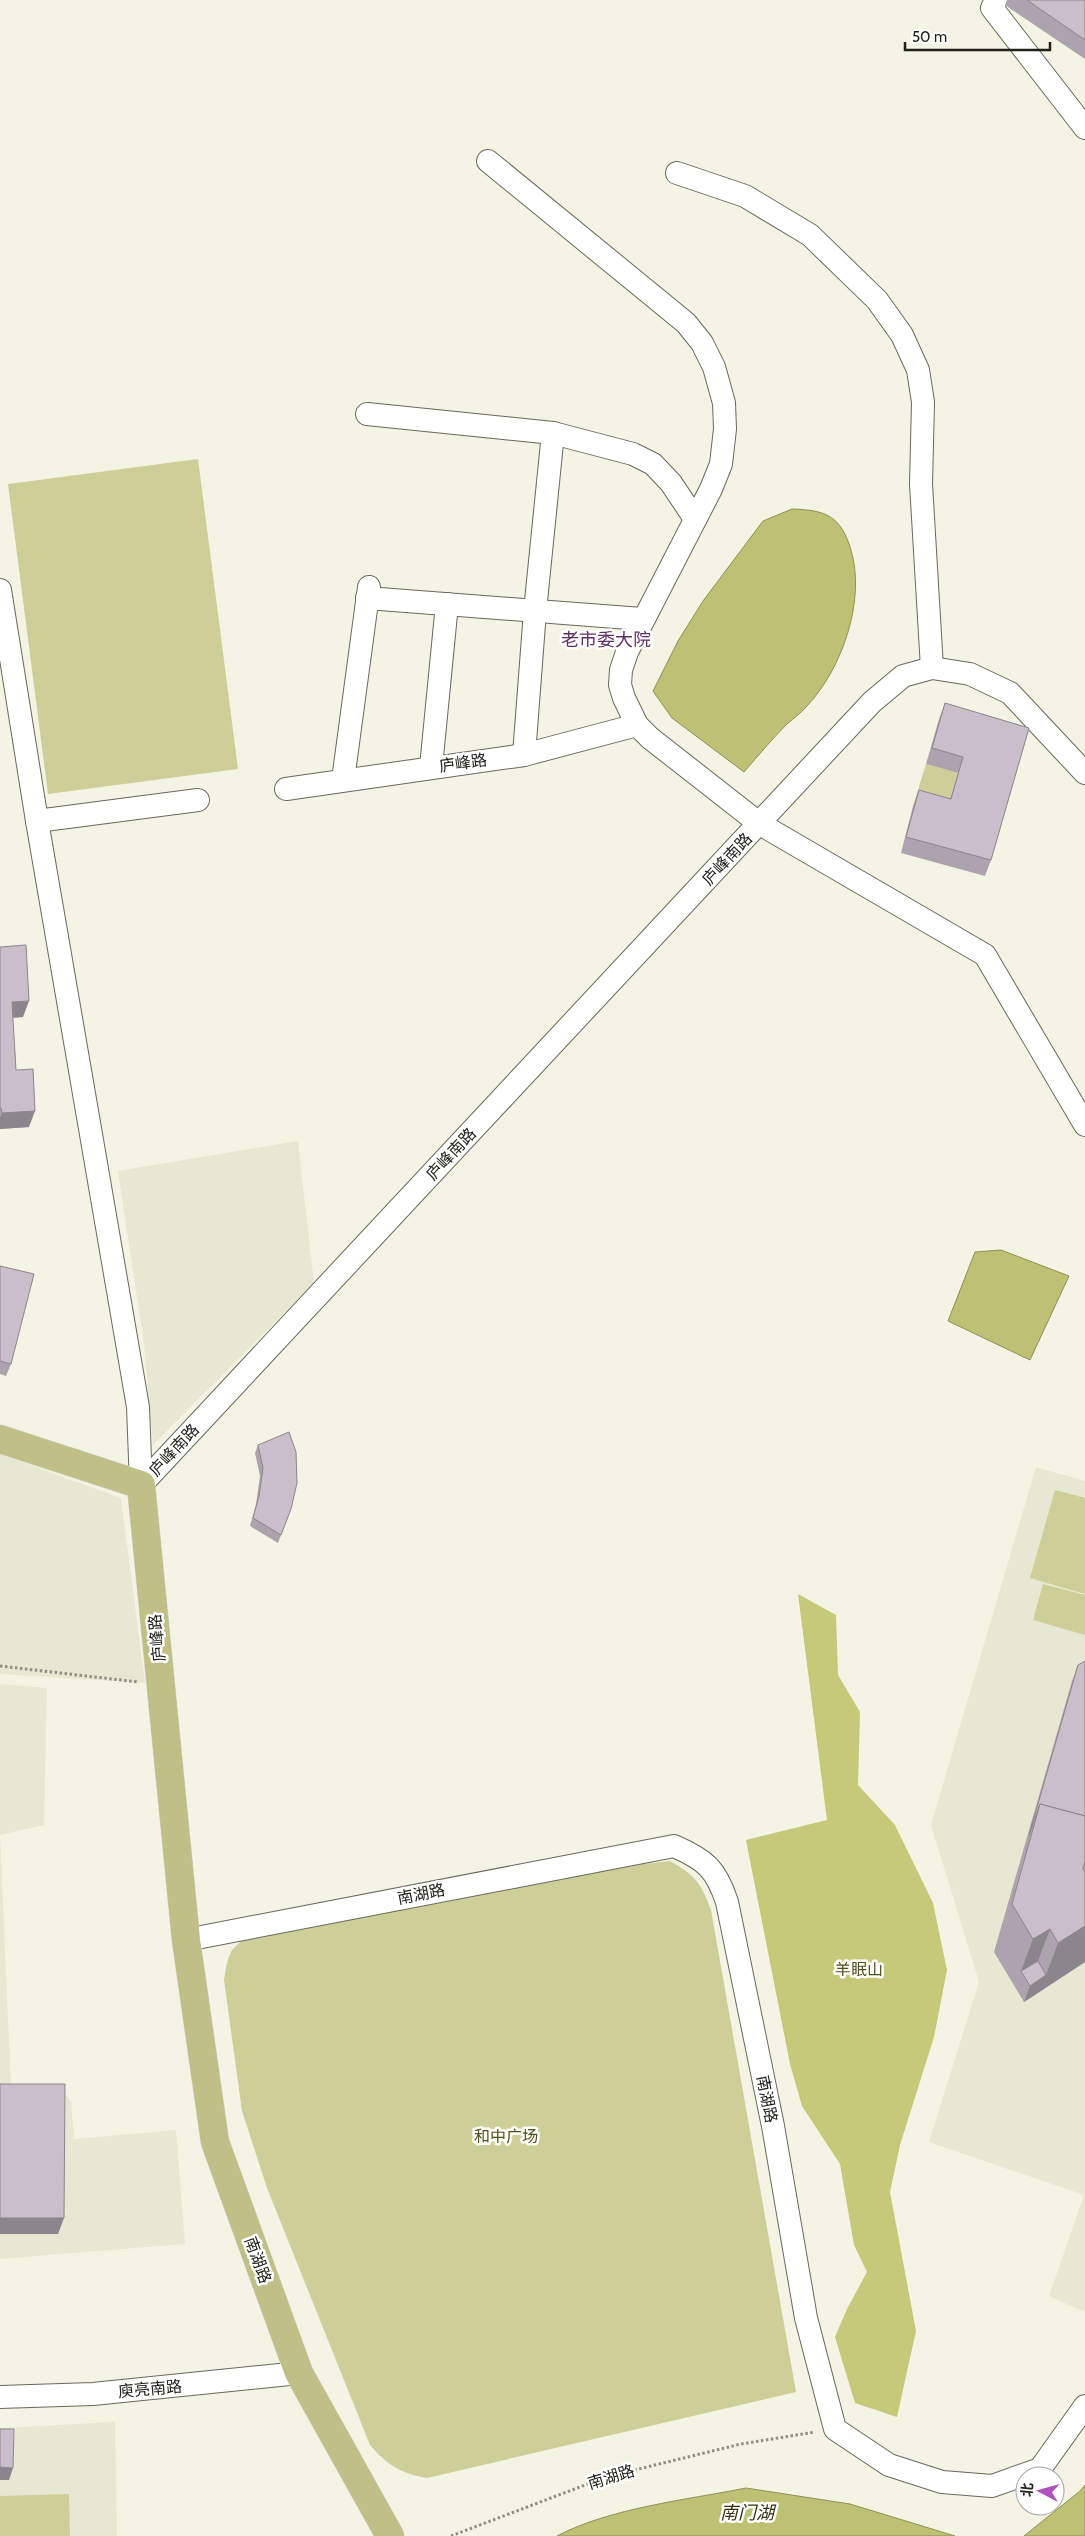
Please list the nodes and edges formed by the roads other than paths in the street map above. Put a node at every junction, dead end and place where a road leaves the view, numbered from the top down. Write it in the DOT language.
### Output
graph roads {
  1 [pos="996,0"];
  2 [pos="1085,128"];
  3 [pos="488,161"];
  4 [pos="678,173"];
  5 [pos="367,414"];
  6 [pos="553,433"];
  7 [pos="695,519"];
  8 [pos="0,590"];
  9 [pos="447,604"];
  10 [pos="535,611"];
  11 [pos="642,619"];
  12 [pos="932,668"];
  13 [pos="637,724"];
  14 [pos="524,755"];
  15 [pos="431,767"];
  16 [pos="1085,773"];
  17 [pos="343,780"];
  18 [pos="286,789"];
  19 [pos="198,800"];
  20 [pos="37,821"];
  21 [pos="760,824"];
  22 [pos="1085,1125"];
  23 [pos="0,1439"];
  24 [pos="142,1485"];
  25 [pos="186,1940"];
  26 [pos="299,2372"];
  27 [pos="0,2397"];
  28 [pos="1085,2406"];
  29 [pos="390,2536"];
  1 -- 2 [label="street"];
  3 -- 7 [label="street"];
  4 -- 12 [label="street"];
  5 -- 6 [label="street"];
  6 -- 7 [label="street"];
  6 -- 10 [label="street"];
  7 -- 11 [label="street"];
  8 -- 20 [label="street"];
  9 -- 10 [label="street"];
  9 -- 15 [label="street"];
  9 -- 17 [label="street"];
  10 -- 11 [label="street"];
  10 -- 14 [label="street"];
  11 -- 13 [label="street"];
  12 -- 16 [label="street"];
  12 -- 21 [label="street, 庐峰南路"];
  13 -- 14 [label="street, 庐峰路"];
  13 -- 21 [label="street"];
  14 -- 15 [label="street, 庐峰路"];
  15 -- 17 [label="street, 庐峰路"];
  17 -- 18 [label="street, 庐峰路"];
  19 -- 20 [label="street"];
  20 -- 24 [label="street"];
  21 -- 22 [label="street"];
  21 -- 24 [label="street, 庐峰南路"];
  23 -- 24 [label="main road"];
  24 -- 25 [label="main road, 庐峰路"];
  25 -- 26 [label="main road, 南湖路"];
  25 -- 28 [label="street, 南湖路"];
  26 -- 27 [label="street, 庾亮南路"];
  26 -- 29 [label="main road, 南湖路"];
}
